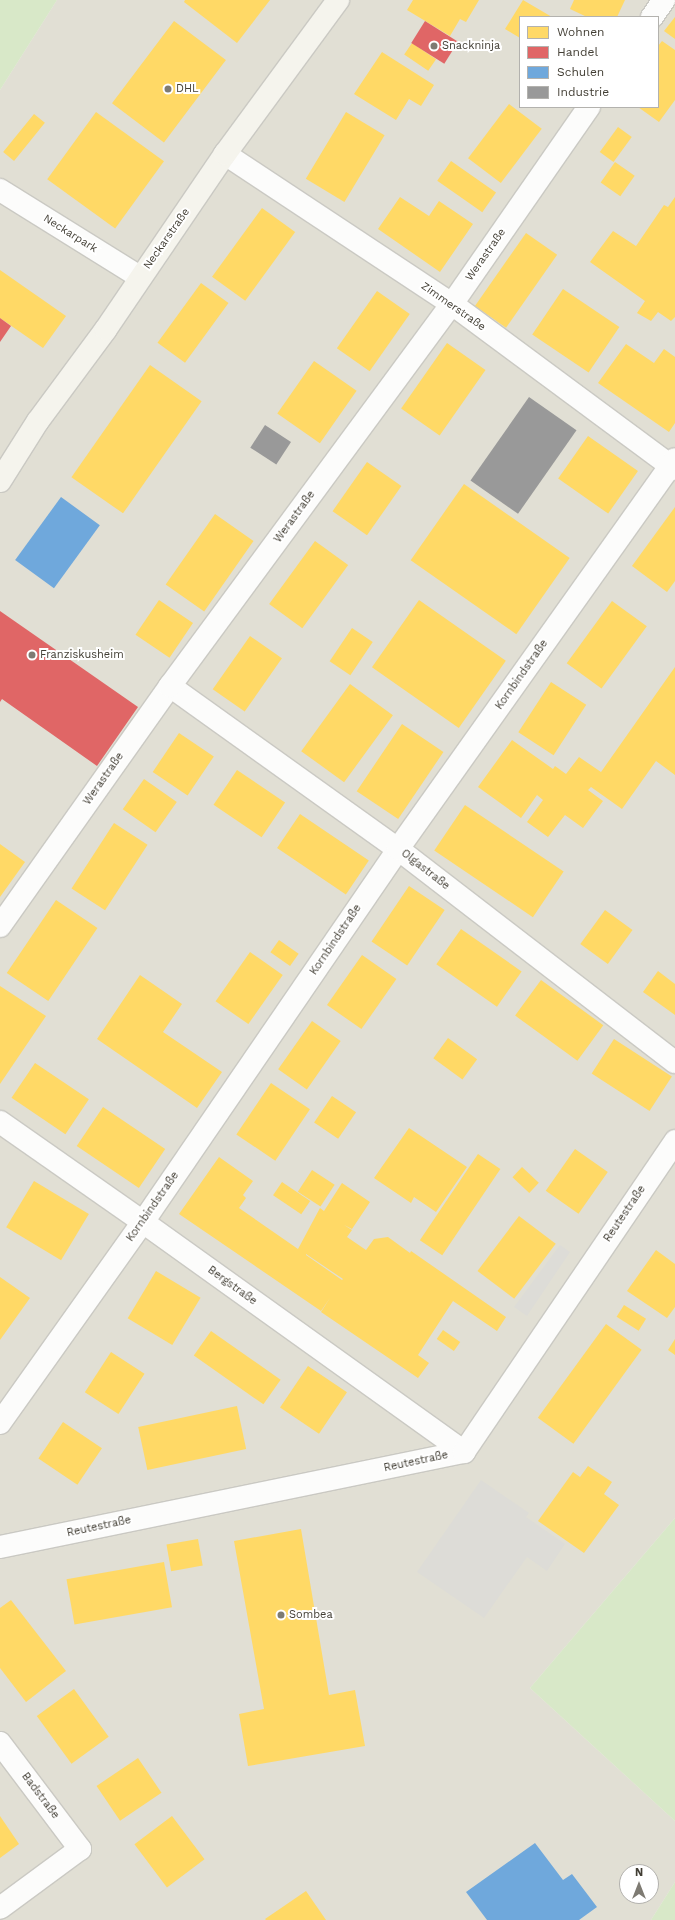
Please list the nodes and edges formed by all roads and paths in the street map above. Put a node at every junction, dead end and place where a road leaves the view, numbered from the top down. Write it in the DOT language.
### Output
graph roads {
  1 [pos="338,0"];
  2 [pos="664,0"];
  3 [pos="653,16"];
  4 [pos="588,108"];
  5 [pos="225,154"];
  6 [pos="0,190"];
  7 [pos="140,277"];
  8 [pos="452,304"];
  9 [pos="673,465"];
  10 [pos="0,480"];
  11 [pos="170,686"];
  12 [pos="398,850"];
  13 [pos="0,926"];
  14 [pos="675,1062"];
  15 [pos="0,1122"];
  16 [pos="675,1141"];
  17 [pos="143,1222"];
  18 [pos="0,1422"];
  19 [pos="464,1452"];
  20 [pos="0,1547"];
  21 [pos="0,1743"];
  22 [pos="0,1908"];
  1 -- 5 [label="main road, Neckarstraße"];
  2 -- 3 [label="street"];
  4 -- 8 [label="street, Werastraße"];
  5 -- 7 [label="main road, Neckarstraße"];
  5 -- 8 [label="street, Zimmerstraße"];
  6 -- 7 [label="street, Neckarpark"];
  7 -- 10 [label="main road, Neckarstraße"];
  8 -- 9 [label="street, Zimmerstraße"];
  8 -- 11 [label="street, Werastraße"];
  9 -- 12 [label="street, Kornbindstraße"];
  11 -- 12 [label="street, Olgastraße"];
  11 -- 13 [label="street, Werastraße"];
  12 -- 14 [label="street, Olgastraße"];
  12 -- 17 [label="street, Kornbindstraße"];
  15 -- 17 [label="street, Bergstraße"];
  16 -- 19 [label="street, Reutestraße"];
  17 -- 18 [label="street, Kornbindstraße"];
  17 -- 19 [label="street, Bergstraße"];
  19 -- 20 [label="street, Reutestraße"];
  21 -- 22 [label="street, Badstraße"];
}
